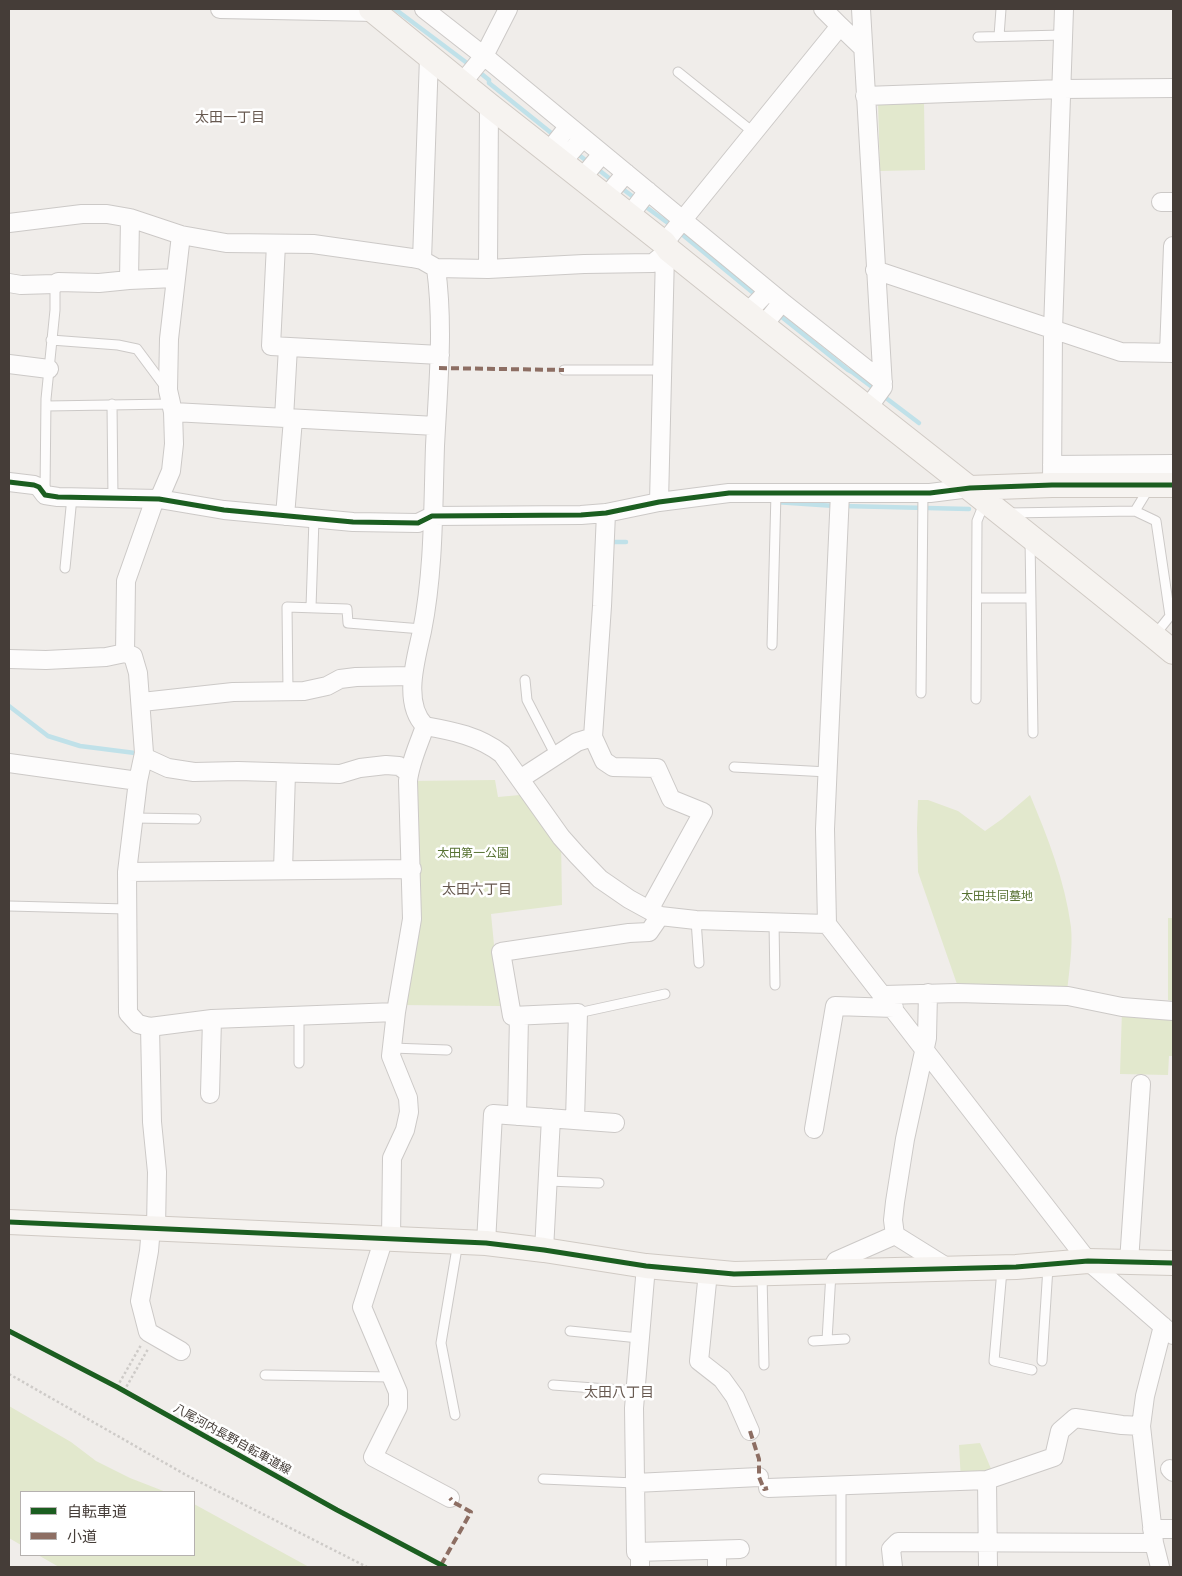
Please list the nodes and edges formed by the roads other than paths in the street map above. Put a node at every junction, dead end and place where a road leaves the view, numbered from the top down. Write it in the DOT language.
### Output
graph roads {
  1 [pos="220,9"];
  2 [pos="424,9"];
  3 [pos="508,9"];
  4 [pos="823,9"];
  5 [pos="861,9"];
  6 [pos="1001,9"];
  7 [pos="1064,9"];
  8 [pos="377,11"];
  9 [pos="840,26"];
  10 [pos="1063,35"];
  11 [pos="998,36"];
  12 [pos="978,37"];
  13 [pos="863,48"];
  14 [pos="484,56"];
  15 [pos="429,57"];
  16 [pos="678,72"];
  17 [pos="466,78"];
  18 [pos="1173,88"];
  19 [pos="1062,89"];
  20 [pos="865,96"];
  21 [pos="489,105"];
  22 [pos="568,127"];
  23 [pos="753,132"];
  24 [pos="582,138"];
  25 [pos="559,152"];
  26 [pos="602,154"];
  27 [pos="626,173"];
  28 [pos="586,174"];
  29 [pos="648,191"];
  30 [pos="609,193"];
  31 [pos="633,211"];
  32 [pos="130,218"];
  33 [pos="683,219"];
  34 [pos="9,223"];
  35 [pos="181,235"];
  36 [pos="276,244"];
  37 [pos="667,245"];
  38 [pos="1173,246"];
  39 [pos="429,264"];
  40 [pos="488,269"];
  41 [pos="875,270"];
  42 [pos="175,278"];
  43 [pos="129,280"];
  44 [pos="9,283"];
  45 [pos="55,284"];
  46 [pos="765,308"];
  47 [pos="1053,330"];
  48 [pos="51,340"];
  49 [pos="288,347"];
  50 [pos="1171,353"];
  51 [pos="440,355"];
  52 [pos="9,364"];
  53 [pos="49,369"];
  54 [pos="564,370"];
  55 [pos="663,370"];
  56 [pos="877,394"];
  57 [pos="170,402"];
  58 [pos="112,404"];
  59 [pos="46,406"];
  60 [pos="289,418"];
  61 [pos="436,426"];
  62 [pos="1173,464"];
  63 [pos="1052,475"];
  64 [pos="9,482"];
  65 [pos="1162,485"];
  66 [pos="45,495"];
  67 [pos="72,497"];
  68 [pos="923,497"];
  69 [pos="113,498"];
  70 [pos="157,499"];
  71 [pos="776,499"];
  72 [pos="985,501"];
  73 [pos="659,502"];
  74 [pos="839,502"];
  75 [pos="1135,511"];
  76 [pos="606,513"];
  77 [pos="285,516"];
  78 [pos="432,516"];
  79 [pos="314,519"];
  80 [pos="1030,536"];
  81 [pos="65,568"];
  82 [pos="977,598"];
  83 [pos="1030,598"];
  84 [pos="311,607"];
  85 [pos="422,629"];
  86 [pos="1154,636"];
  87 [pos="772,645"];
  88 [pos="1173,652"];
  89 [pos="124,653"];
  90 [pos="9,659"];
  91 [pos="412,676"];
  92 [pos="525,680"];
  93 [pos="288,691"];
  94 [pos="921,693"];
  95 [pos="976,699"];
  96 [pos="142,702"];
  97 [pos="425,726"];
  98 [pos="1033,733"];
  99 [pos="593,738"];
  100 [pos="144,756"];
  101 [pos="556,756"];
  102 [pos="9,763"];
  103 [pos="734,767"];
  104 [pos="828,772"];
  105 [pos="286,773"];
  106 [pos="409,773"];
  107 [pos="520,779"];
  108 [pos="138,781"];
  109 [pos="134,818"];
  110 [pos="196,819"];
  111 [pos="412,869"];
  112 [pos="283,870"];
  113 [pos="127,872"];
  114 [pos="9,906"];
  115 [pos="127,909"];
  116 [pos="655,913"];
  117 [pos="696,920"];
  118 [pos="774,922"];
  119 [pos="827,924"];
  120 [pos="699,964"];
  121 [pos="775,985"];
  122 [pos="928,993"];
  123 [pos="665,994"];
  124 [pos="889,1002"];
  125 [pos="1173,1011"];
  126 [pos="396,1012"];
  127 [pos="578,1013"];
  128 [pos="300,1016"];
  129 [pos="519,1016"];
  130 [pos="212,1019"];
  131 [pos="150,1027"];
  132 [pos="392,1048"];
  133 [pos="925,1049"];
  134 [pos="446,1050"];
  135 [pos="299,1063"];
  136 [pos="1141,1084"];
  137 [pos="210,1094"];
  138 [pos="517,1116"];
  139 [pos="551,1118"];
  140 [pos="575,1120"];
  141 [pos="615,1123"];
  142 [pos="814,1129"];
  143 [pos="548,1181"];
  144 [pos="599,1183"];
  145 [pos="9,1222"];
  146 [pos="153,1228"];
  147 [pos="895,1235"];
  148 [pos="388,1238"];
  149 [pos="458,1241"];
  150 [pos="486,1243"];
  151 [pos="544,1250"];
  152 [pos="1088,1261"];
  153 [pos="1129,1262"];
  154 [pos="1173,1263"];
  155 [pos="1048,1264"];
  156 [pos="646,1266"];
  157 [pos="1002,1267"];
  158 [pos="948,1268"];
  159 [pos="831,1271"];
  160 [pos="708,1272"];
  161 [pos="762,1273"];
  162 [pos="1168,1330"];
  163 [pos="570,1331"];
  164 [pos="639,1338"];
  165 [pos="826,1340"];
  166 [pos="845,1340"];
  167 [pos="813,1341"];
  168 [pos="181,1351"];
  169 [pos="1042,1361"];
  170 [pos="764,1365"];
  171 [pos="1032,1370"];
  172 [pos="265,1374"];
  173 [pos="392,1377"];
  174 [pos="553,1385"];
  175 [pos="635,1391"];
  176 [pos="456,1415"];
  177 [pos="1141,1426"];
  178 [pos="750,1431"];
  179 [pos="543,1479"];
  180 [pos="987,1480"];
  181 [pos="635,1483"];
  182 [pos="842,1486"];
  183 [pos="450,1498"];
  184 [pos="1173,1529"];
  185 [pos="1153,1536"];
  186 [pos="988,1543"];
  187 [pos="740,1549"];
  188 [pos="717,1558"];
  189 [pos="640,1559"];
  190 [pos="840,1567"];
  191 [pos="893,1567"];
  192 [pos="988,1567"];
  193 [pos="1160,1567"];
  1 -- 8 [label="street"];
  2 -- 14 [label="street"];
  3 -- 14 [label="street"];
  4 -- 9 [label="street"];
  5 -- 13 [label="street"];
  6 -- 11 [label="lane"];
  7 -- 10 [label="street"];
  8 -- 15 [label="street"];
  9 -- 13 [label="street"];
  9 -- 23 [label="street"];
  10 -- 11 [label="lane"];
  10 -- 19 [label="street"];
  11 -- 12 [label="lane"];
  13 -- 20 [label="street"];
  14 -- 17 [label="street"];
  14 -- 22 [label="street"];
  15 -- 17 [label="street"];
  15 -- 39 [label="street"];
  16 -- 23 [label="lane"];
  17 -- 21 [label="street"];
  18 -- 19 [label="street"];
  19 -- 20 [label="street"];
  19 -- 47 [label="street"];
  20 -- 41 [label="street"];
  21 -- 25 [label="street"];
  21 -- 40 [label="street"];
  22 -- 24 [label="street"];
  22 -- 25 [label="street"];
  23 -- 33 [label="street"];
  24 -- 25 [label="street"];
  24 -- 26 [label="street"];
  25 -- 28 [label="street"];
  26 -- 27 [label="street"];
  26 -- 28 [label="street"];
  27 -- 29 [label="street"];
  27 -- 30 [label="street"];
  28 -- 30 [label="street"];
  29 -- 31 [label="street"];
  29 -- 33 [label="street"];
  30 -- 31 [label="street"];
  31 -- 37 [label="street"];
  32 -- 34 [label="street"];
  32 -- 35 [label="street"];
  32 -- 43 [label="street"];
  33 -- 37 [label="street"];
  33 -- 46 [label="street"];
  35 -- 36 [label="street"];
  35 -- 42 [label="street"];
  36 -- 39 [label="street"];
  36 -- 49 [label="street"];
  37 -- 40 [label="street"];
  37 -- 46 [label="street"];
  37 -- 55 [label="street"];
  38 -- 50 [label="street"];
  39 -- 40 [label="street"];
  39 -- 51 [label="street"];
  41 -- 47 [label="street"];
  41 -- 56 [label="street"];
  42 -- 43 [label="street"];
  42 -- 57 [label="street"];
  43 -- 45 [label="street"];
  44 -- 45 [label="street"];
  45 -- 48 [label="lane"];
  46 -- 56 [label="street"];
  46 -- 56 [label="street"];
  47 -- 50 [label="street"];
  47 -- 63 [label="street"];
  48 -- 53 [label="lane"];
  48 -- 57 [label="lane"];
  49 -- 51 [label="street"];
  49 -- 60 [label="street"];
  51 -- 61 [label="street"];
  52 -- 53 [label="street"];
  53 -- 59 [label="lane"];
  54 -- 55 [label="lane"];
  55 -- 73 [label="street"];
  56 -- 72 [label="street"];
  57 -- 58 [label="lane"];
  57 -- 60 [label="street"];
  57 -- 70 [label="street"];
  58 -- 59 [label="lane"];
  58 -- 69 [label="lane"];
  59 -- 66 [label="lane"];
  60 -- 61 [label="street"];
  60 -- 77 [label="street"];
  61 -- 78 [label="street"];
  62 -- 63 [label="street"];
  63 -- 65 [label="street"];
  63 -- 72 [label="street"];
  64 -- 66 [label="street"];
  65 -- 75 [label="lane"];
  66 -- 67 [label="street"];
  67 -- 69 [label="street"];
  67 -- 81 [label="lane"];
  68 -- 72 [label="street"];
  68 -- 74 [label="street"];
  68 -- 94 [label="lane"];
  69 -- 70 [label="street"];
  70 -- 77 [label="street"];
  70 -- 89 [label="street"];
  71 -- 73 [label="street"];
  71 -- 74 [label="street"];
  71 -- 87 [label="lane"];
  72 -- 75 [label="lane"];
  72 -- 80 [label="street"];
  72 -- 82 [label="lane"];
  73 -- 76 [label="street"];
  74 -- 104 [label="street"];
  75 -- 86 [label="lane"];
  76 -- 78 [label="street"];
  76 -- 99 [label="street"];
  77 -- 79 [label="street"];
  78 -- 79 [label="street"];
  78 -- 85 [label="street"];
  79 -- 84 [label="lane"];
  80 -- 83 [label="lane"];
  80 -- 86 [label="street"];
  82 -- 83 [label="lane"];
  82 -- 95 [label="lane"];
  83 -- 98 [label="lane"];
  84 -- 85 [label="lane"];
  84 -- 93 [label="lane"];
  85 -- 91 [label="street"];
  86 -- 88 [label="street"];
  89 -- 90 [label="street"];
  89 -- 96 [label="street"];
  91 -- 93 [label="street"];
  91 -- 97 [label="street"];
  92 -- 101 [label="lane"];
  93 -- 96 [label="street"];
  96 -- 100 [label="street"];
  97 -- 106 [label="street"];
  97 -- 107 [label="street"];
  99 -- 101 [label="street"];
  99 -- 116 [label="street"];
  100 -- 105 [label="street"];
  100 -- 108 [label="street"];
  101 -- 107 [label="street"];
  102 -- 108 [label="street"];
  103 -- 104 [label="lane"];
  104 -- 119 [label="street"];
  105 -- 106 [label="street"];
  105 -- 112 [label="street"];
  106 -- 111 [label="street"];
  107 -- 116 [label="street"];
  108 -- 109 [label="street"];
  109 -- 110 [label="lane"];
  109 -- 113 [label="street"];
  111 -- 112 [label="street"];
  111 -- 126 [label="street"];
  112 -- 113 [label="street"];
  113 -- 115 [label="street"];
  114 -- 115 [label="lane"];
  115 -- 131 [label="street"];
  116 -- 117 [label="street"];
  116 -- 129 [label="street"];
  117 -- 118 [label="street"];
  117 -- 120 [label="lane"];
  118 -- 119 [label="street"];
  118 -- 121 [label="lane"];
  119 -- 124 [label="street"];
  122 -- 124 [label="street"];
  122 -- 125 [label="street"];
  122 -- 133 [label="street"];
  123 -- 127 [label="lane"];
  124 -- 133 [label="street"];
  124 -- 142 [label="street"];
  126 -- 128 [label="street"];
  126 -- 132 [label="street"];
  127 -- 129 [label="street"];
  127 -- 140 [label="street"];
  128 -- 130 [label="street"];
  128 -- 135 [label="lane"];
  129 -- 138 [label="street"];
  130 -- 131 [label="street"];
  130 -- 137 [label="street"];
  131 -- 146 [label="street"];
  132 -- 134 [label="lane"];
  132 -- 148 [label="street"];
  133 -- 147 [label="street"];
  133 -- 152 [label="street"];
  136 -- 153 [label="street"];
  138 -- 139 [label="street"];
  138 -- 150 [label="street"];
  139 -- 140 [label="street"];
  139 -- 143 [label="street"];
  140 -- 141 [label="street"];
  143 -- 144 [label="lane"];
  143 -- 151 [label="street"];
  145 -- 146 [label="street"];
  146 -- 148 [label="street"];
  146 -- 168 [label="street"];
  147 -- 158 [label="street"];
  147 -- 159 [label="street"];
  148 -- 149 [label="street"];
  148 -- 173 [label="street"];
  149 -- 150 [label="street"];
  149 -- 176 [label="lane"];
  150 -- 151 [label="street"];
  151 -- 156 [label="street"];
  152 -- 153 [label="street"];
  152 -- 155 [label="street"];
  152 -- 162 [label="street"];
  153 -- 154 [label="street"];
  155 -- 157 [label="street"];
  155 -- 169 [label="lane"];
  156 -- 160 [label="street"];
  156 -- 164 [label="street"];
  157 -- 158 [label="street"];
  157 -- 171 [label="lane"];
  158 -- 159 [label="street"];
  159 -- 161 [label="street"];
  159 -- 165 [label="lane"];
  160 -- 161 [label="street"];
  160 -- 178 [label="street"];
  161 -- 170 [label="lane"];
  162 -- 177 [label="street"];
  163 -- 164 [label="lane"];
  164 -- 175 [label="street"];
  165 -- 166 [label="lane"];
  165 -- 167 [label="lane"];
  172 -- 173 [label="lane"];
  173 -- 183 [label="street"];
  174 -- 175 [label="lane"];
  175 -- 181 [label="street"];
  177 -- 180 [label="street"];
  177 -- 185 [label="street"];
  179 -- 181 [label="lane"];
  180 -- 182 [label="street"];
  180 -- 186 [label="street"];
  181 -- 182 [label="street"];
  181 -- 189 [label="street"];
  182 -- 190 [label="lane"];
  184 -- 185 [label="street"];
  185 -- 186 [label="street"];
  185 -- 193 [label="street"];
  186 -- 191 [label="street"];
  186 -- 192 [label="street"];
  187 -- 188 [label="street"];
  188 -- 189 [label="street"];
}
